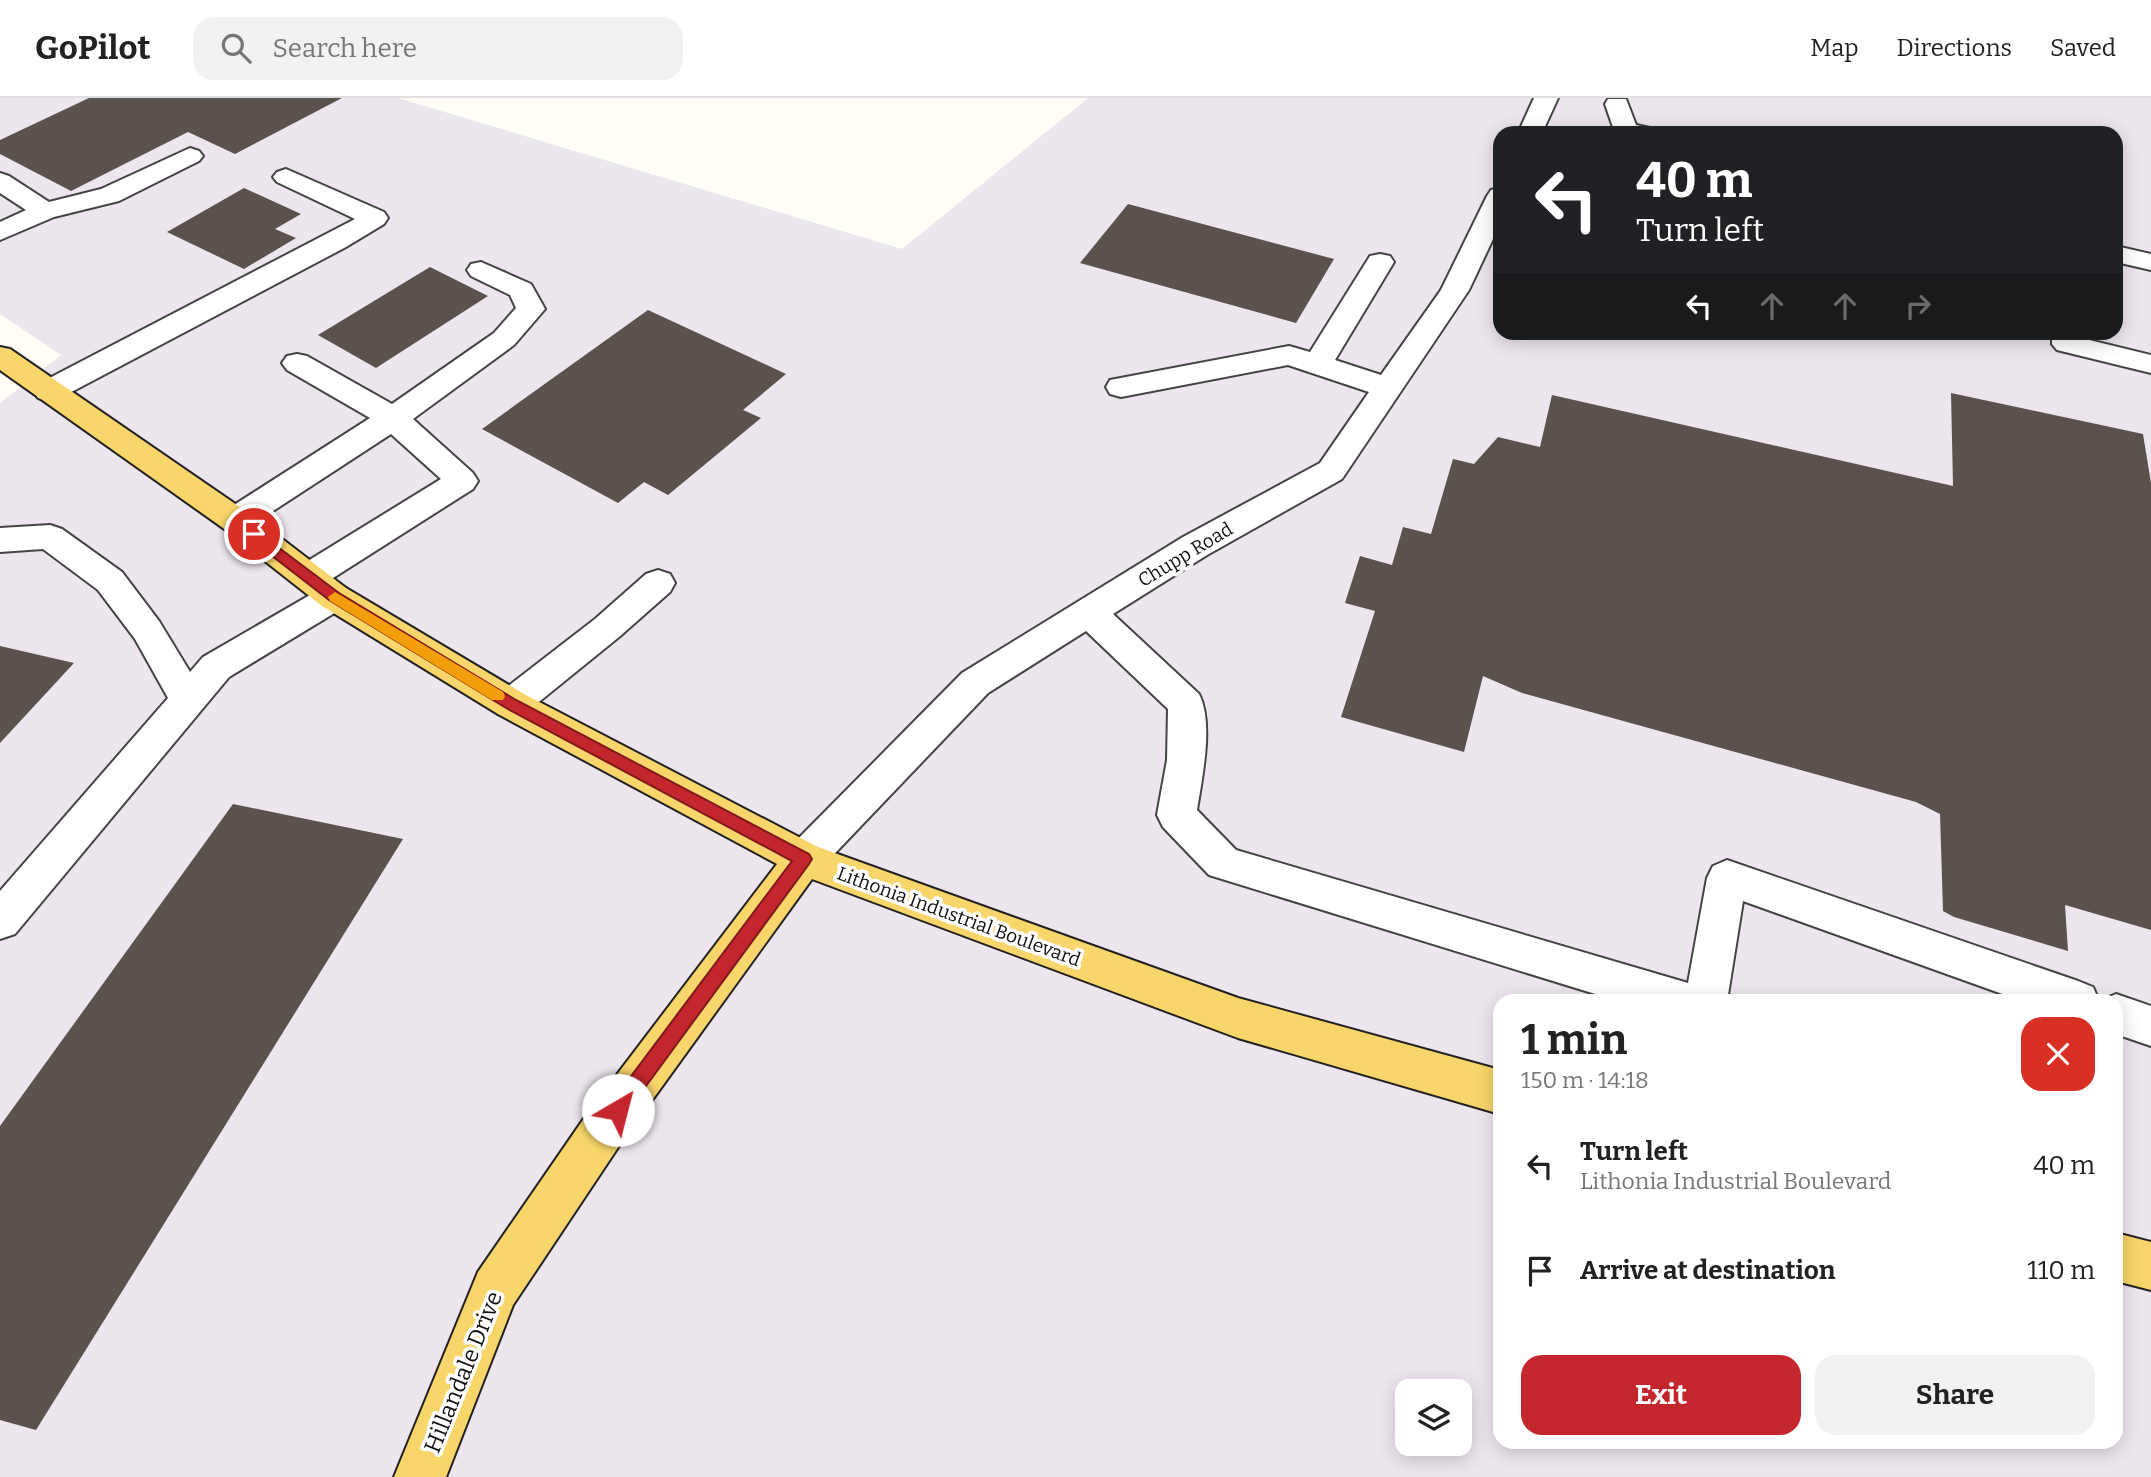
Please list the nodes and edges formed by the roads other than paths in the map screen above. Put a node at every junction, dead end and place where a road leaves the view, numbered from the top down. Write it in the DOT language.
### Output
graph roads {
  1 [pos="1546,98"];
  2 [pos="1611,101"];
  3 [pos="1533,126"];
  4 [pos="1626,126"];
  5 [pos="190,156"];
  6 [pos="286,177"];
  7 [pos="0,181"];
  8 [pos="46,211"];
  9 [pos="0,232"];
  10 [pos="1489,242"];
  11 [pos="2123,256"];
  12 [pos="1380,262"];
  13 [pos="2151,262"];
  14 [pos="481,270"];
  15 [pos="2067,340"];
  16 [pos="0,356"];
  17 [pos="297,363"];
  18 [pos="2151,364"];
  19 [pos="1317,365"];
  20 [pos="1121,387"];
  21 [pos="1388,388"];
  22 [pos="50,391"];
  23 [pos="393,418"];
  24 [pos="235,520"];
  25 [pos="0,540"];
  26 [pos="658,583"];
  27 [pos="322,586"];
  28 [pos="1088,612"];
  29 [pos="188,700"];
  30 [pos="511,704"];
  31 [pos="804,859"];
  32 [pos="0,921"];
  33 [pos="1660,994"];
  34 [pos="1707,994"];
  35 [pos="2058,994"];
  36 [pos="2123,1016"];
  37 [pos="2151,1026"];
  38 [pos="1493,1091"];
  39 [pos="2123,1259"];
  40 [pos="2151,1266"];
  41 [pos="420,1477"];
  1 -- 3 [label="street"];
  2 -- 4 [label="street"];
  5 -- 8 [label="street"];
  6 -- 22 [label="street"];
  7 -- 8 [label="street"];
  8 -- 9 [label="street"];
  10 -- 21 [label="street, Chupp Road"];
  11 -- 13 [label="street"];
  12 -- 19 [label="street"];
  14 -- 23 [label="street"];
  15 -- 18 [label="street"];
  16 -- 22 [label="main road, Lithonia Industrial Boulevard"];
  17 -- 23 [label="street"];
  19 -- 20 [label="street"];
  19 -- 21 [label="street"];
  21 -- 28 [label="street, Chupp Road"];
  22 -- 24 [label="main road, Lithonia Industrial Boulevard"];
  23 -- 24 [label="street"];
  23 -- 27 [label="street"];
  24 -- 27 [label="main road, Lithonia Industrial Boulevard"];
  25 -- 29 [label="street"];
  26 -- 30 [label="street"];
  27 -- 29 [label="street"];
  27 -- 30 [label="main road, Lithonia Industrial Boulevard"];
  28 -- 31 [label="street, Chupp Road"];
  28 -- 33 [label="street"];
  29 -- 32 [label="street"];
  30 -- 31 [label="main road, Lithonia Industrial Boulevard"];
  31 -- 38 [label="main road, Lithonia Industrial Boulevard"];
  31 -- 41 [label="main road, Hillandale Drive"];
  34 -- 35 [label="street"];
  36 -- 37 [label="street"];
  39 -- 40 [label="main road"];
}
